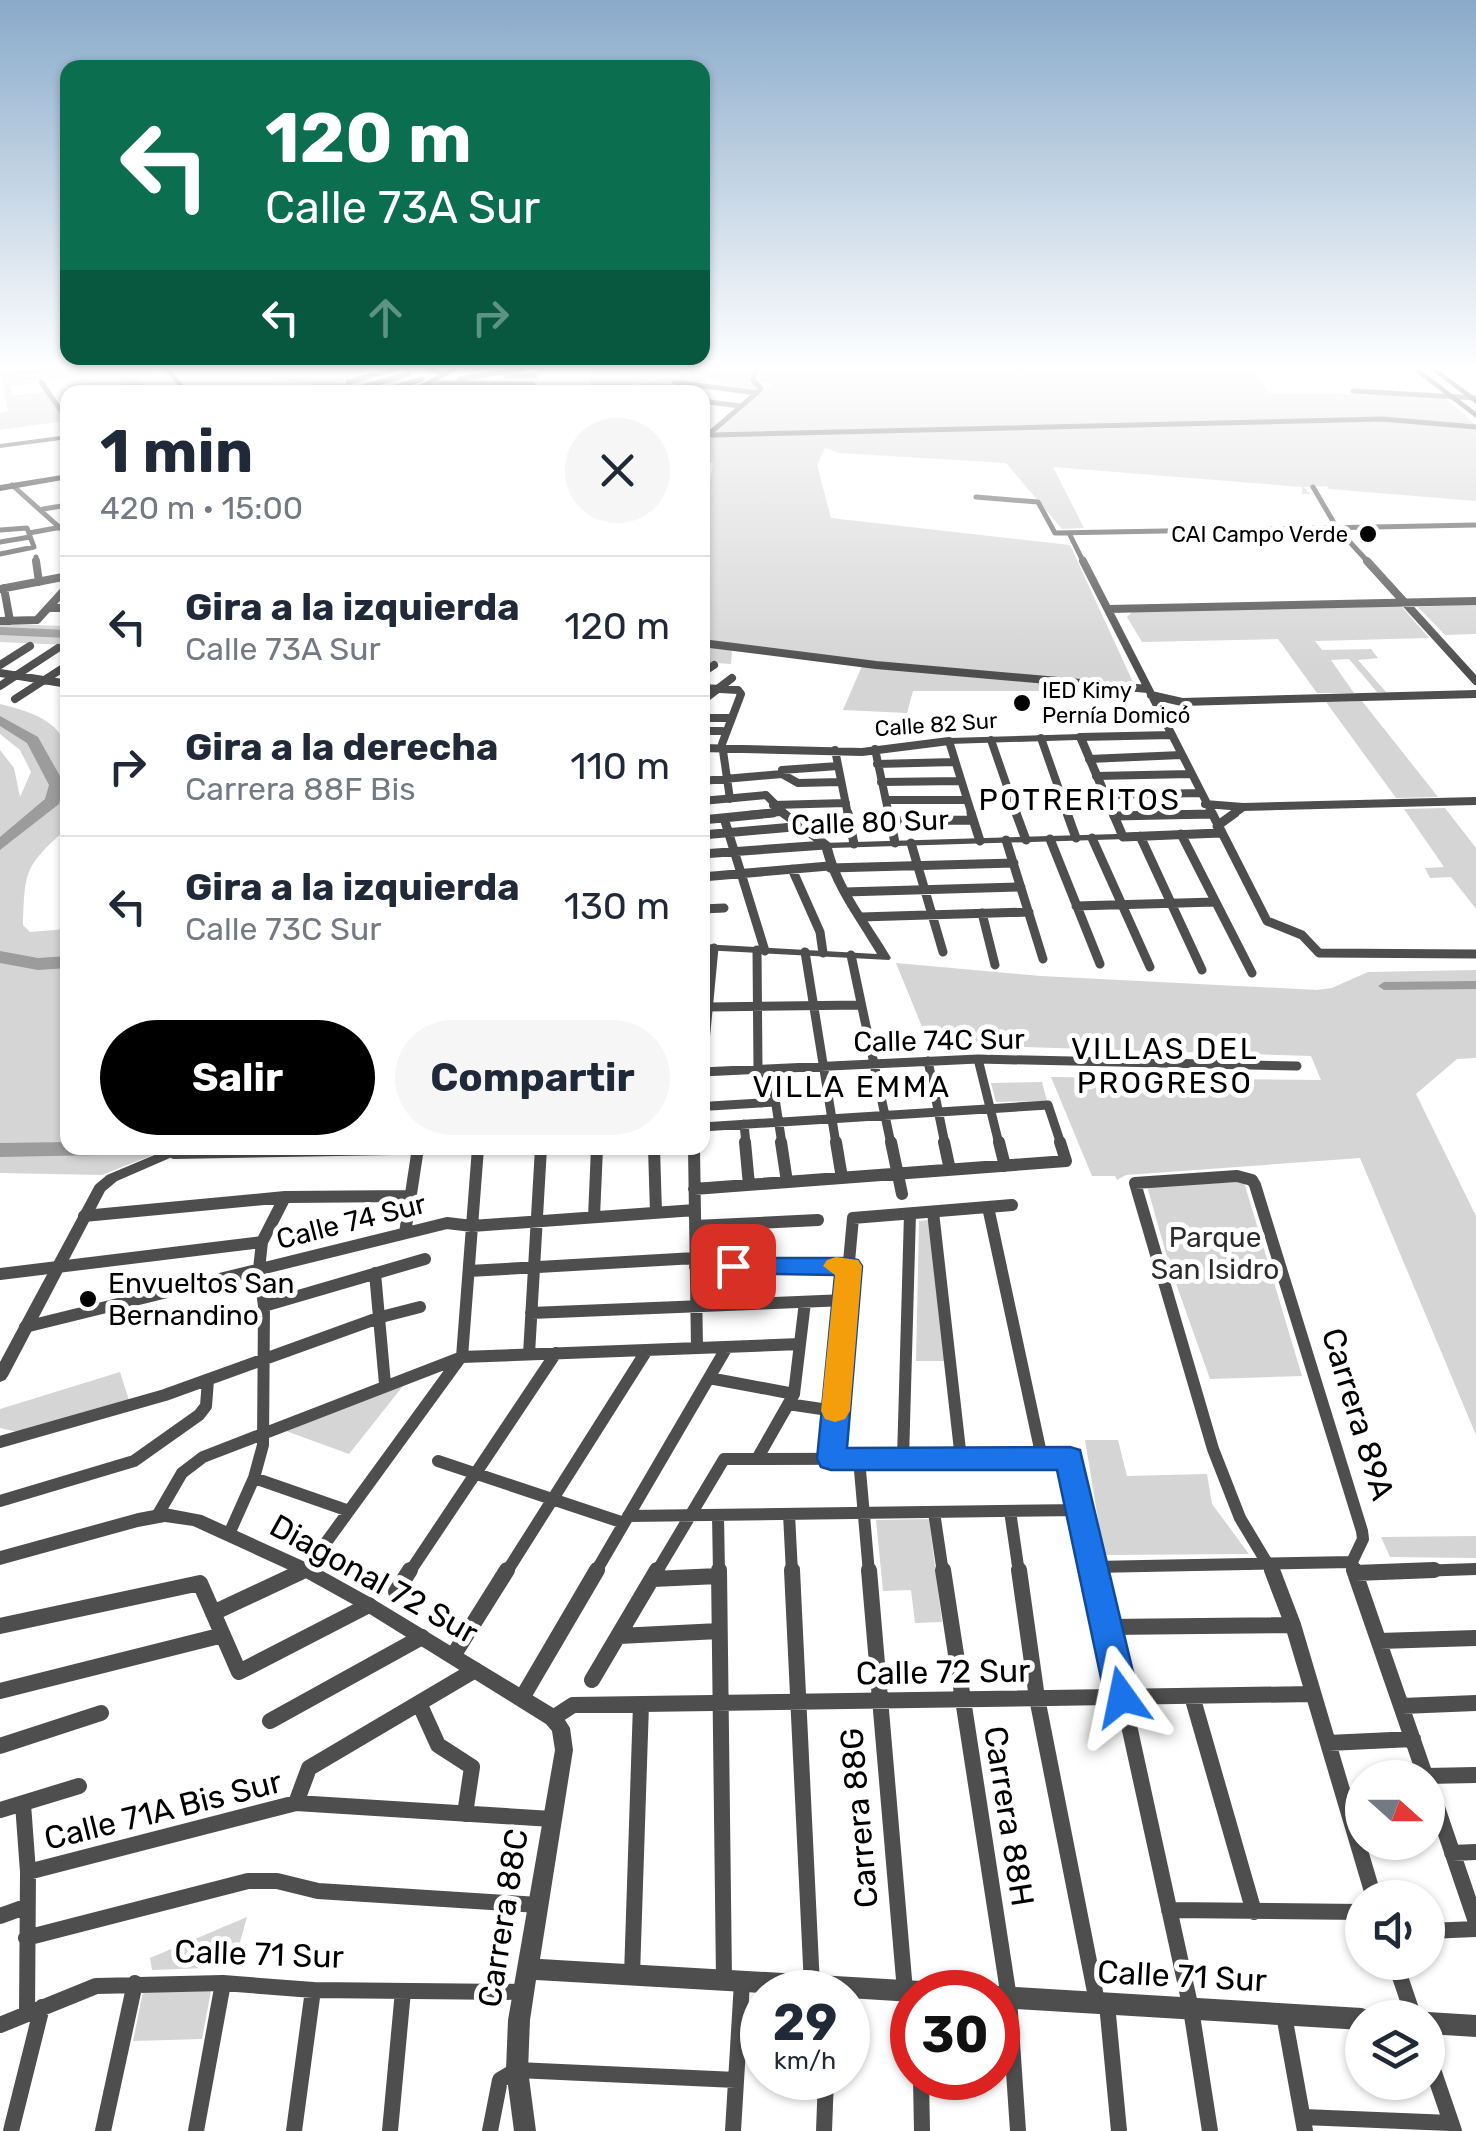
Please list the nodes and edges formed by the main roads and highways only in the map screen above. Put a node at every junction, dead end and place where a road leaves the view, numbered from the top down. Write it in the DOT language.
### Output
graph roads {
  1 [pos="60,477"];
  2 [pos="0,488"];
  1 -- 2 [label="main road"];
}
